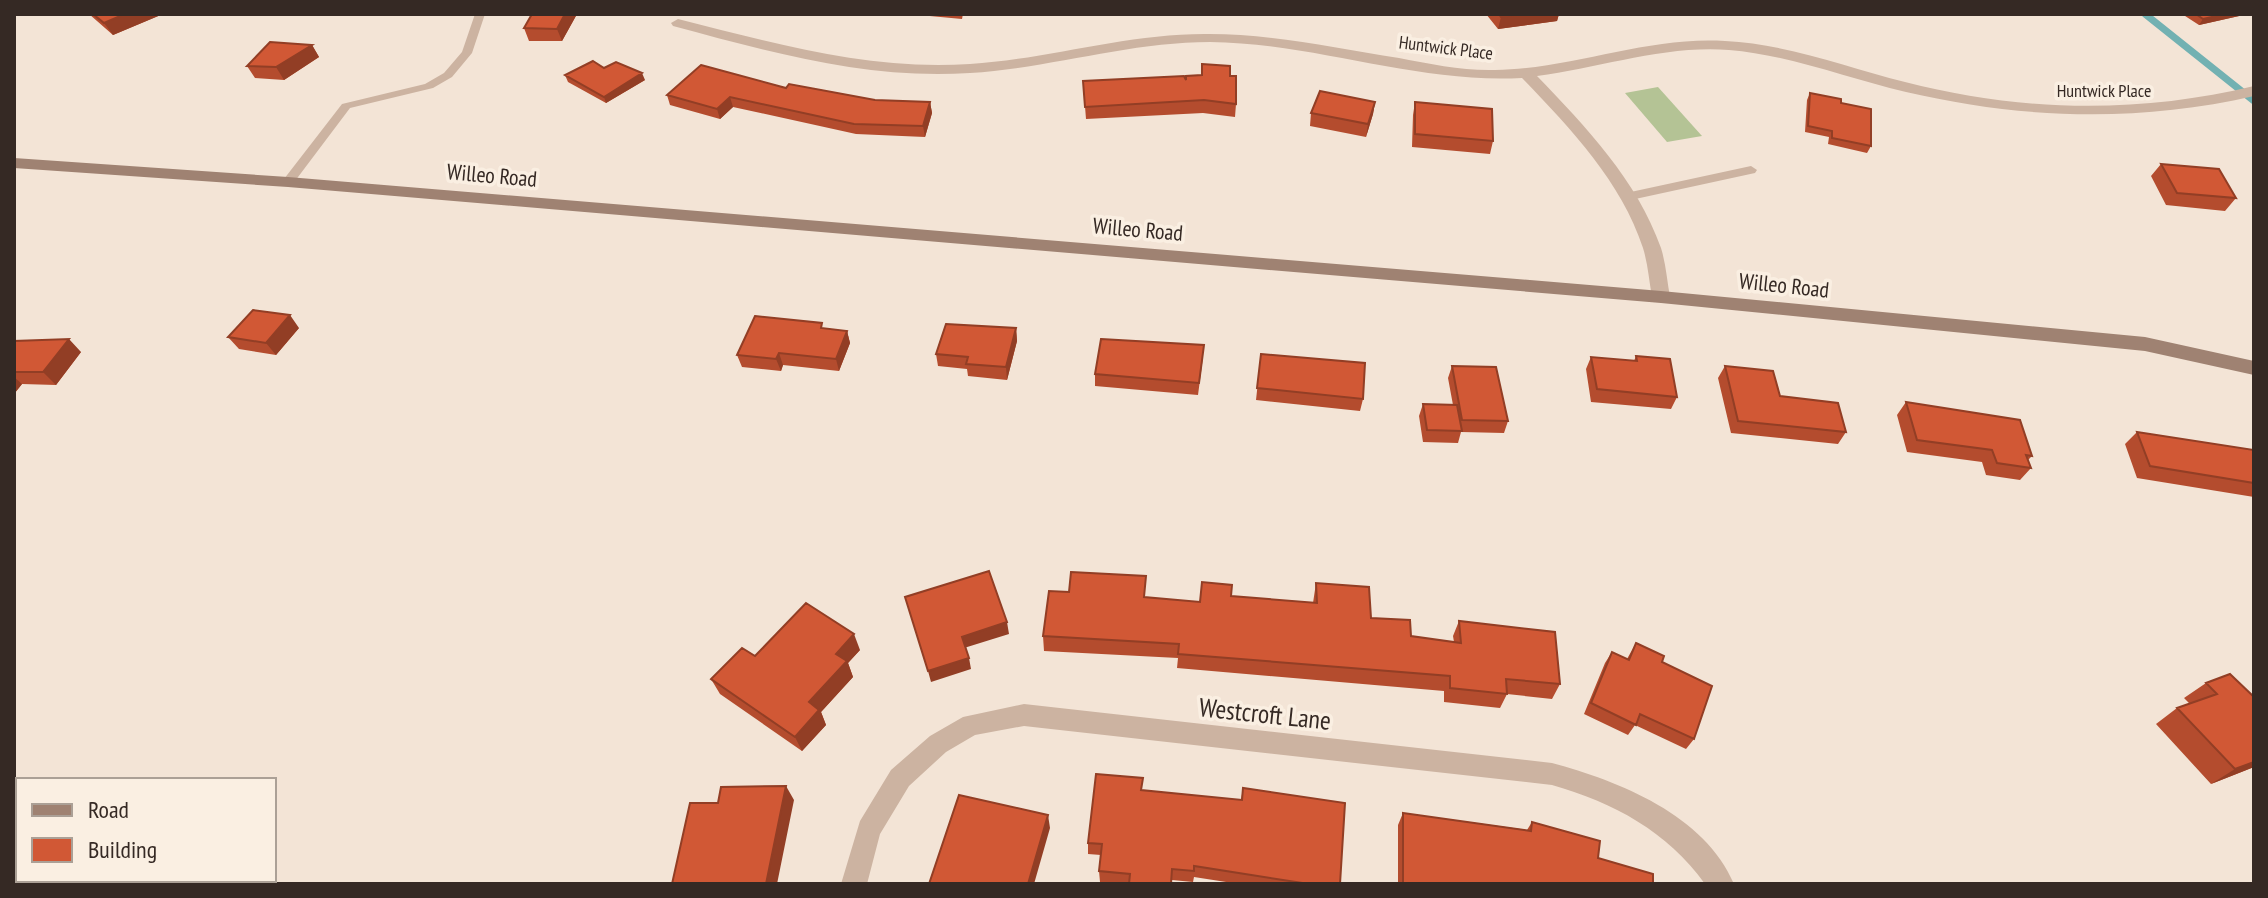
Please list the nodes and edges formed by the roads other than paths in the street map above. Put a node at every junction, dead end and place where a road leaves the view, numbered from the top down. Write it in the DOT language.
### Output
graph roads {
  1 [pos="480,14"];
  2 [pos="678,23"];
  3 [pos="1526,74"];
  4 [pos="2254,91"];
  5 [pos="14,163"];
  6 [pos="1751,170"];
  7 [pos="288,182"];
  8 [pos="1626,197"];
  9 [pos="1661,297"];
  10 [pos="2254,368"];
  11 [pos="854,884"];
  12 [pos="1721,884"];
  1 -- 7 [label="lane"];
  2 -- 3 [label="street, Huntwick Place"];
  3 -- 4 [label="street, Huntwick Place"];
  3 -- 8 [label="street"];
  5 -- 7 [label="street, Willeo Road"];
  6 -- 8 [label="lane"];
  7 -- 9 [label="street, Willeo Road"];
  8 -- 9 [label="street"];
  9 -- 10 [label="street, Willeo Road"];
  11 -- 12 [label="street, Westcroft Lane"];
}
